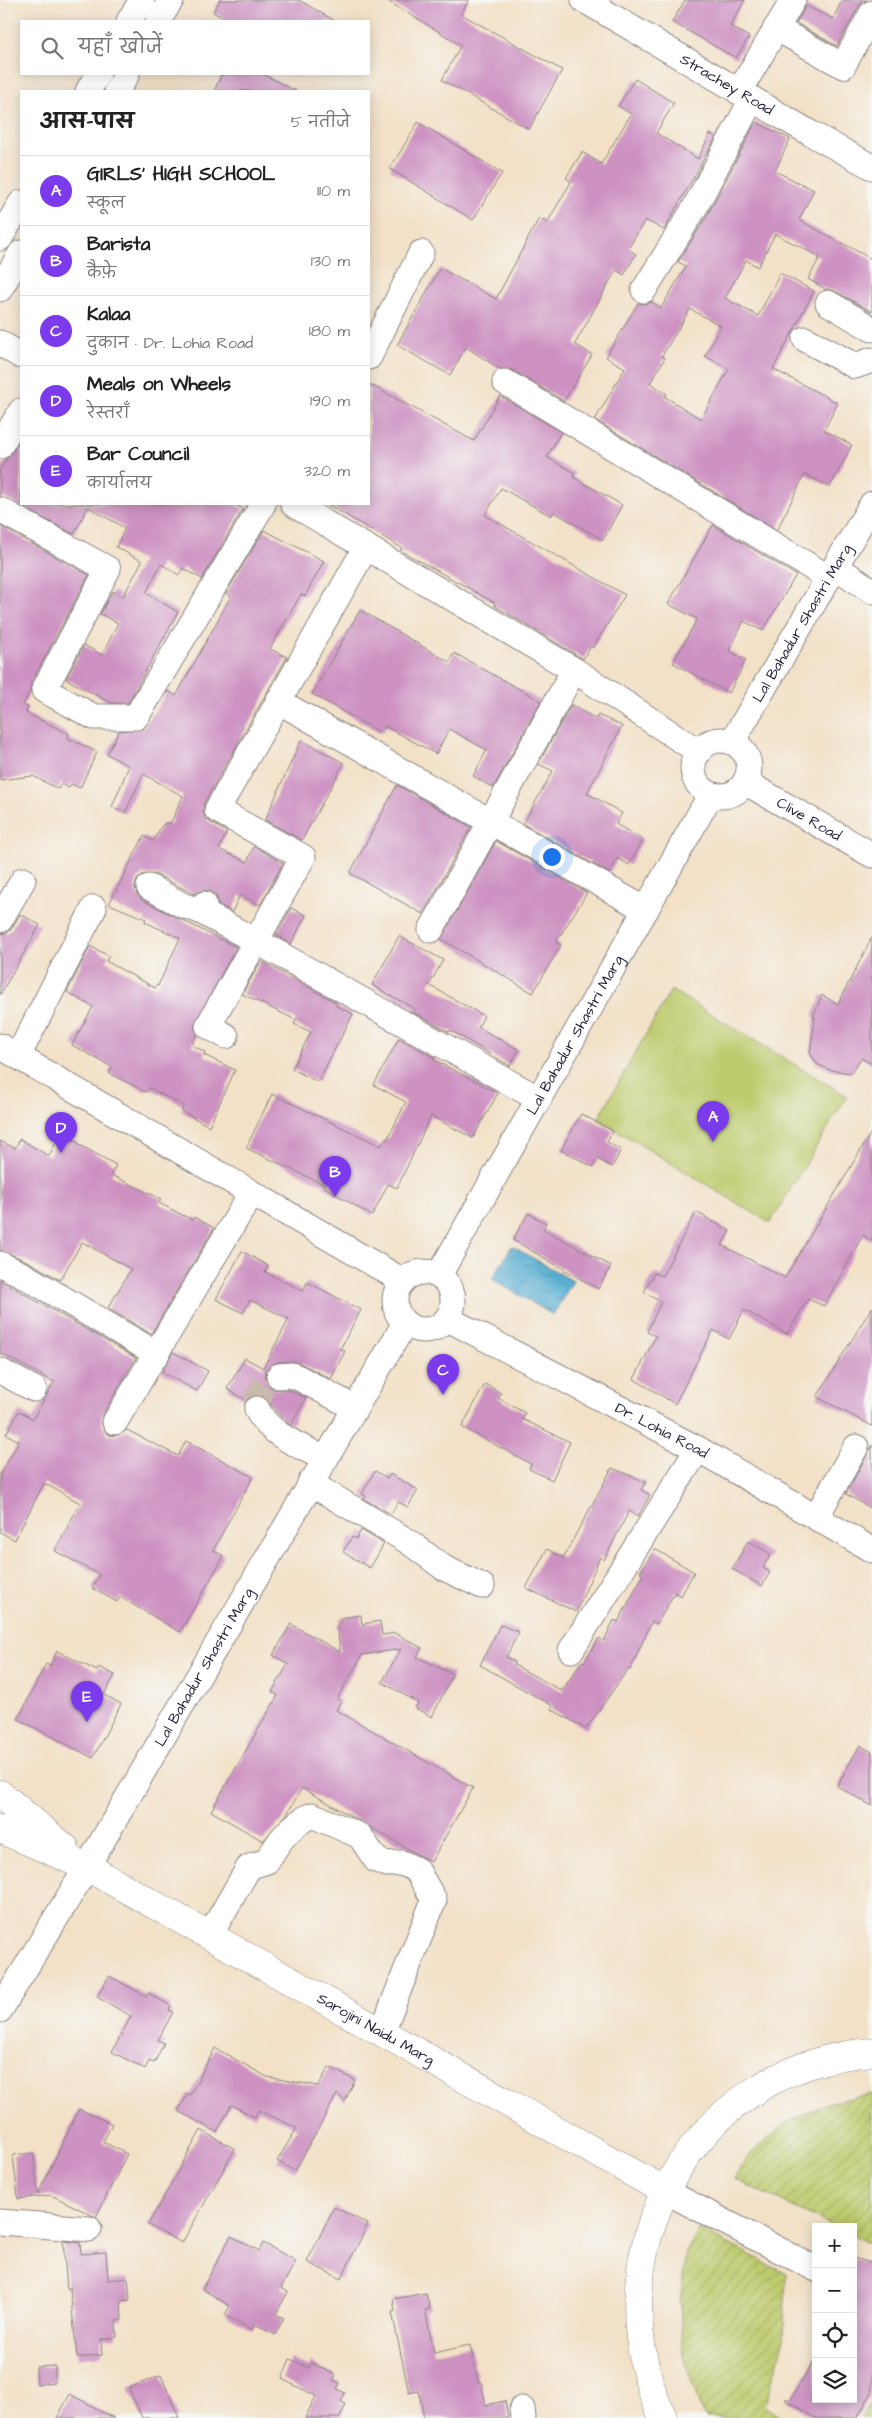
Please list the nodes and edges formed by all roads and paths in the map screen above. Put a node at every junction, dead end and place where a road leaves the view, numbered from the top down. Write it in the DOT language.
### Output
graph roads {
  1 [pos="142,0"];
  2 [pos="171,0"];
  3 [pos="584,0"];
  4 [pos="792,0"];
  5 [pos="872,13"];
  6 [pos="130,20"];
  7 [pos="159,20"];
  8 [pos="776,28"];
  9 [pos="97,75"];
  10 [pos="126,75"];
  11 [pos="89,90"];
  12 [pos="118,90"];
  13 [pos="745,95"];
  14 [pos="872,167"];
  15 [pos="20,205"];
  16 [pos="0,238"];
  17 [pos="421,253"];
  18 [pos="20,255"];
  19 [pos="0,289"];
  20 [pos="644,290"];
  21 [pos="828,303"];
  22 [pos="872,328"];
  23 [pos="805,339"];
  24 [pos="0,343"];
  25 [pos="20,355"];
  26 [pos="370,355"];
  27 [pos="872,360"];
  28 [pos="505,382"];
  29 [pos="20,413"];
  30 [pos="0,446"];
  31 [pos="872,504"];
  32 [pos="262,505"];
  33 [pos="295,505"];
  34 [pos="0,510"];
  35 [pos="366,547"];
  36 [pos="833,572"];
  37 [pos="872,591"];
  38 [pos="574,670"];
  39 [pos="278,701"];
  40 [pos="732,742"];
  41 [pos="698,752"];
  42 [pos="745,782"];
  43 [pos="711,794"];
  44 [pos="491,822"];
  45 [pos="872,855"];
  46 [pos="23,880"];
  47 [pos="149,888"];
  48 [pos="94,908"];
  49 [pos="646,910"];
  50 [pos="0,920"];
  51 [pos="431,930"];
  52 [pos="256,941"];
  53 [pos="226,1036"];
  54 [pos="9,1051"];
  55 [pos="539,1099"];
  56 [pos="251,1194"];
  57 [pos="0,1264"];
  58 [pos="439,1275"];
  59 [pos="403,1281"];
  60 [pos="448,1319"];
  61 [pos="405,1323"];
  62 [pos="157,1354"];
  63 [pos="0,1371"];
  64 [pos="279,1376"];
  65 [pos="34,1389"];
  66 [pos="355,1408"];
  67 [pos="257,1409"];
  68 [pos="115,1422"];
  69 [pos="856,1447"];
  70 [pos="698,1449"];
  71 [pos="325,1458"];
  72 [pos="310,1483"];
  73 [pos="816,1517"];
  74 [pos="872,1550"];
  75 [pos="482,1586"];
  76 [pos="571,1650"];
  77 [pos="0,1794"];
  78 [pos="0,1829"];
  79 [pos="87,1867"];
  80 [pos="210,1935"];
  81 [pos="0,2010"];
  82 [pos="382,2032"];
  83 [pos="872,2052"];
  84 [pos="664,2191"];
  85 [pos="0,2222"];
  86 [pos="89,2229"];
  87 [pos="814,2268"];
  88 [pos="663,2418"];
  1 -- 6 [label="street"];
  2 -- 7 [label="street"];
  3 -- 13 [label="street, Strachey Road"];
  4 -- 8 [label="street"];
  5 -- 8 [label="street"];
  8 -- 13 [label="street"];
  9 -- 11 [label="street"];
  10 -- 12 [label="street"];
  13 -- 14 [label="street, Strachey Road"];
  13 -- 20 [label="street"];
  15 -- 16 [label="street"];
  17 -- 26 [label="street"];
  18 -- 19 [label="street"];
  21 -- 22 [label="street"];
  23 -- 27 [label="street"];
  24 -- 25 [label="street"];
  28 -- 36 [label="street"];
  29 -- 30 [label="street"];
  31 -- 36 [label="street, Lal Bahadur Shastri Marg"];
  32 -- 34 [label="street"];
  33 -- 35 [label="street"];
  35 -- 38 [label="street"];
  35 -- 39 [label="street"];
  36 -- 37 [label="street"];
  36 -- 40 [label="street, Lal Bahadur Shastri Marg"];
  38 -- 41 [label="street"];
  38 -- 44 [label="street"];
  39 -- 44 [label="street"];
  39 -- 52 [label="street"];
  40 -- 41 [label="street"];
  40 -- 42 [label="street"];
  41 -- 43 [label="street"];
  42 -- 43 [label="street"];
  42 -- 45 [label="street, Clive Road"];
  43 -- 49 [label="street, Lal Bahadur Shastri Marg"];
  44 -- 49 [label="street"];
  44 -- 51 [label="street"];
  46 -- 50 [label="street"];
  47 -- 52 [label="street"];
  48 -- 54 [label="street"];
  49 -- 55 [label="street, Lal Bahadur Shastri Marg"];
  52 -- 53 [label="street"];
  52 -- 55 [label="street"];
  54 -- 56 [label="street"];
  55 -- 58 [label="street, Lal Bahadur Shastri Marg"];
  56 -- 59 [label="street"];
  56 -- 62 [label="street"];
  57 -- 62 [label="street"];
  58 -- 59 [label="street"];
  58 -- 60 [label="street"];
  59 -- 61 [label="street"];
  60 -- 61 [label="street"];
  60 -- 70 [label="street, Dr. Lohia Road"];
  61 -- 66 [label="street, Lal Bahadur Shastri Marg"];
  62 -- 68 [label="street"];
  63 -- 65 [label="street"];
  64 -- 66 [label="street"];
  66 -- 71 [label="street, Lal Bahadur Shastri Marg"];
  67 -- 71 [label="street"];
  69 -- 73 [label="street"];
  70 -- 73 [label="street, Dr. Lohia Road"];
  70 -- 76 [label="street"];
  71 -- 72 [label="street, Lal Bahadur Shastri Marg"];
  72 -- 75 [label="street"];
  72 -- 79 [label="street, Lal Bahadur Shastri Marg"];
  73 -- 74 [label="street, Dr. Lohia Road"];
  77 -- 79 [label="main road, Sarojini Naidu Marg"];
  78 -- 79 [label="main road, Sarojini Naidu Marg"];
  79 -- 80 [label="main road, Sarojini Naidu Marg"];
  79 -- 81 [label="street, Lal Bahadur Shastri Marg"];
  80 -- 82 [label="main road, Sarojini Naidu Marg"];
  80 -- 82 [label="street"];
  82 -- 84 [label="main road, Sarojini Naidu Marg"];
  83 -- 84 [label="main road"];
  84 -- 87 [label="street"];
  84 -- 88 [label="main road"];
  85 -- 86 [label="street"];
}
